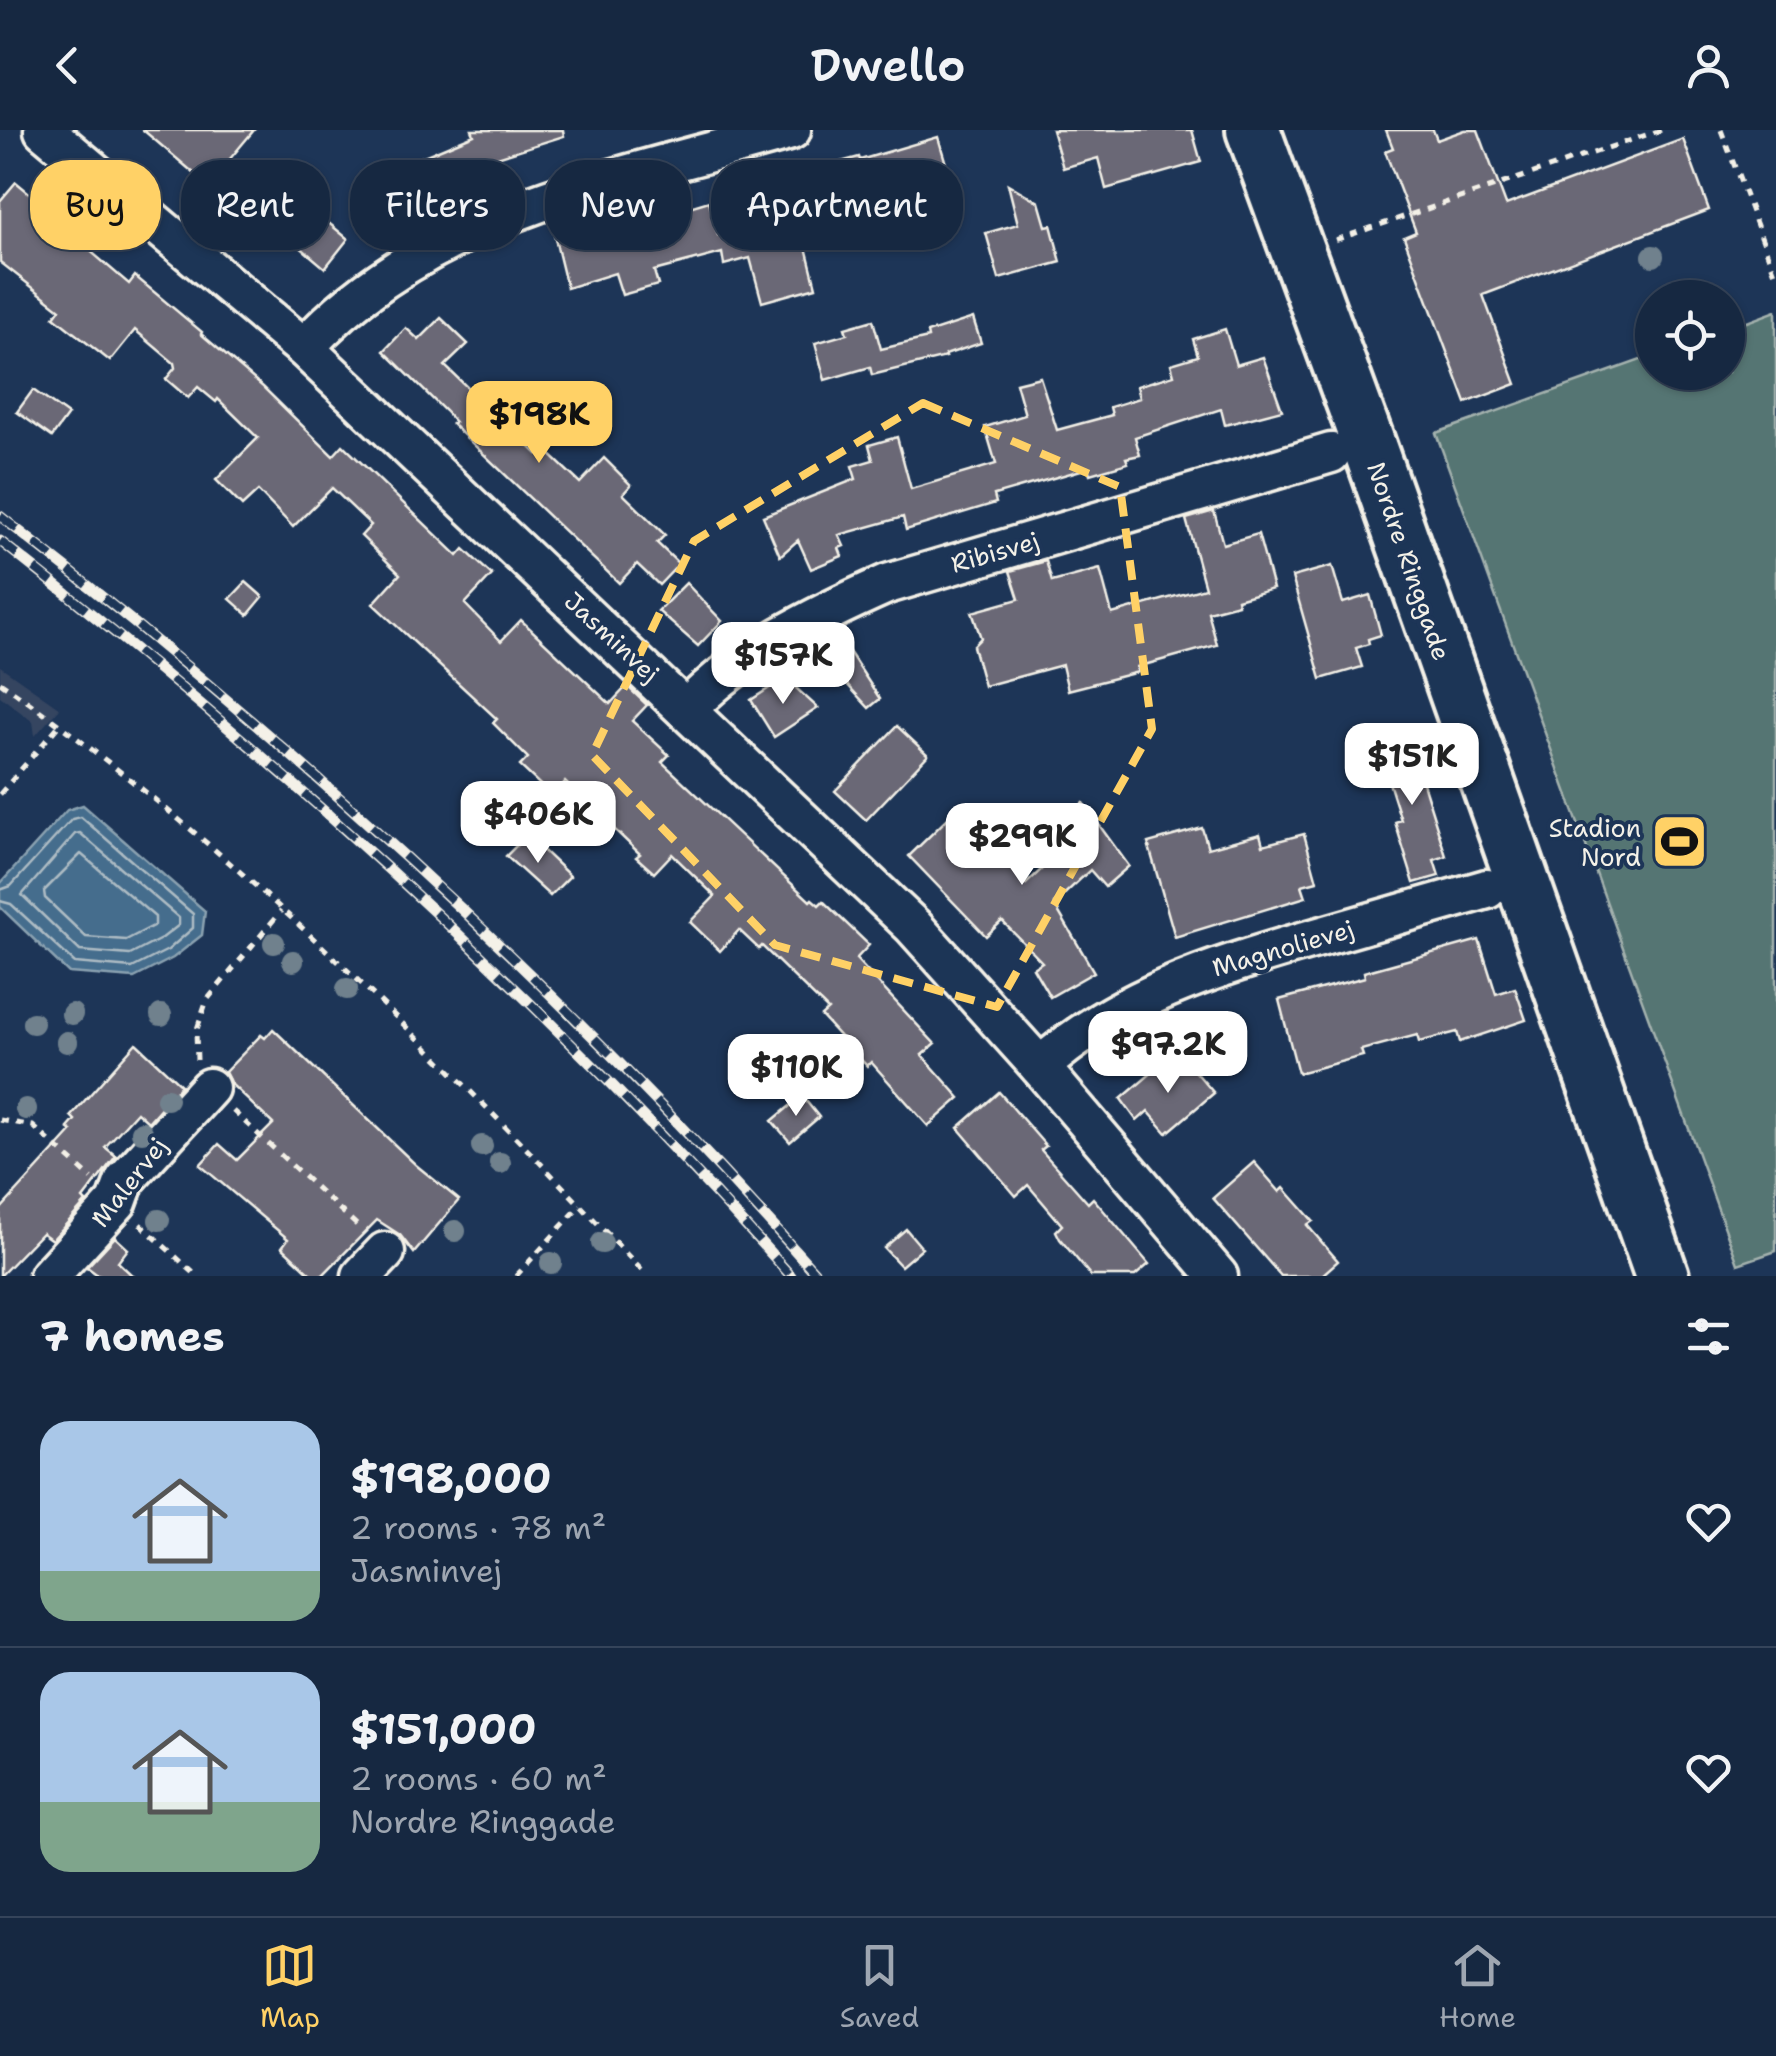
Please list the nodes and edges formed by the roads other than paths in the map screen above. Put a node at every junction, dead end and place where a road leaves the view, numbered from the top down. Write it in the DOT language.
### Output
graph roads {
  1 [pos="44,130"];
  2 [pos="791,130"];
  3 [pos="1253,130"];
  4 [pos="304,348"];
  5 [pos="1332,453"];
  6 [pos="687,708"];
  7 [pos="1488,889"];
  8 [pos="1040,1066"];
  9 [pos="209,1088"];
  10 [pos="49,1276"];
  11 [pos="1218,1276"];
  12 [pos="1662,1276"];
  1 -- 4 [label="street, Jasminvej"];
  2 -- 4 [label="street"];
  3 -- 12 [label="street, Nordre Ringgade"];
  4 -- 6 [label="street, Jasminvej"];
  5 -- 6 [label="street, Ribisvej"];
  6 -- 8 [label="street, Jasminvej"];
  7 -- 8 [label="street, Magnolievej"];
  8 -- 11 [label="street, Jasminvej"];
  9 -- 10 [label="street, Malervej"];
}
